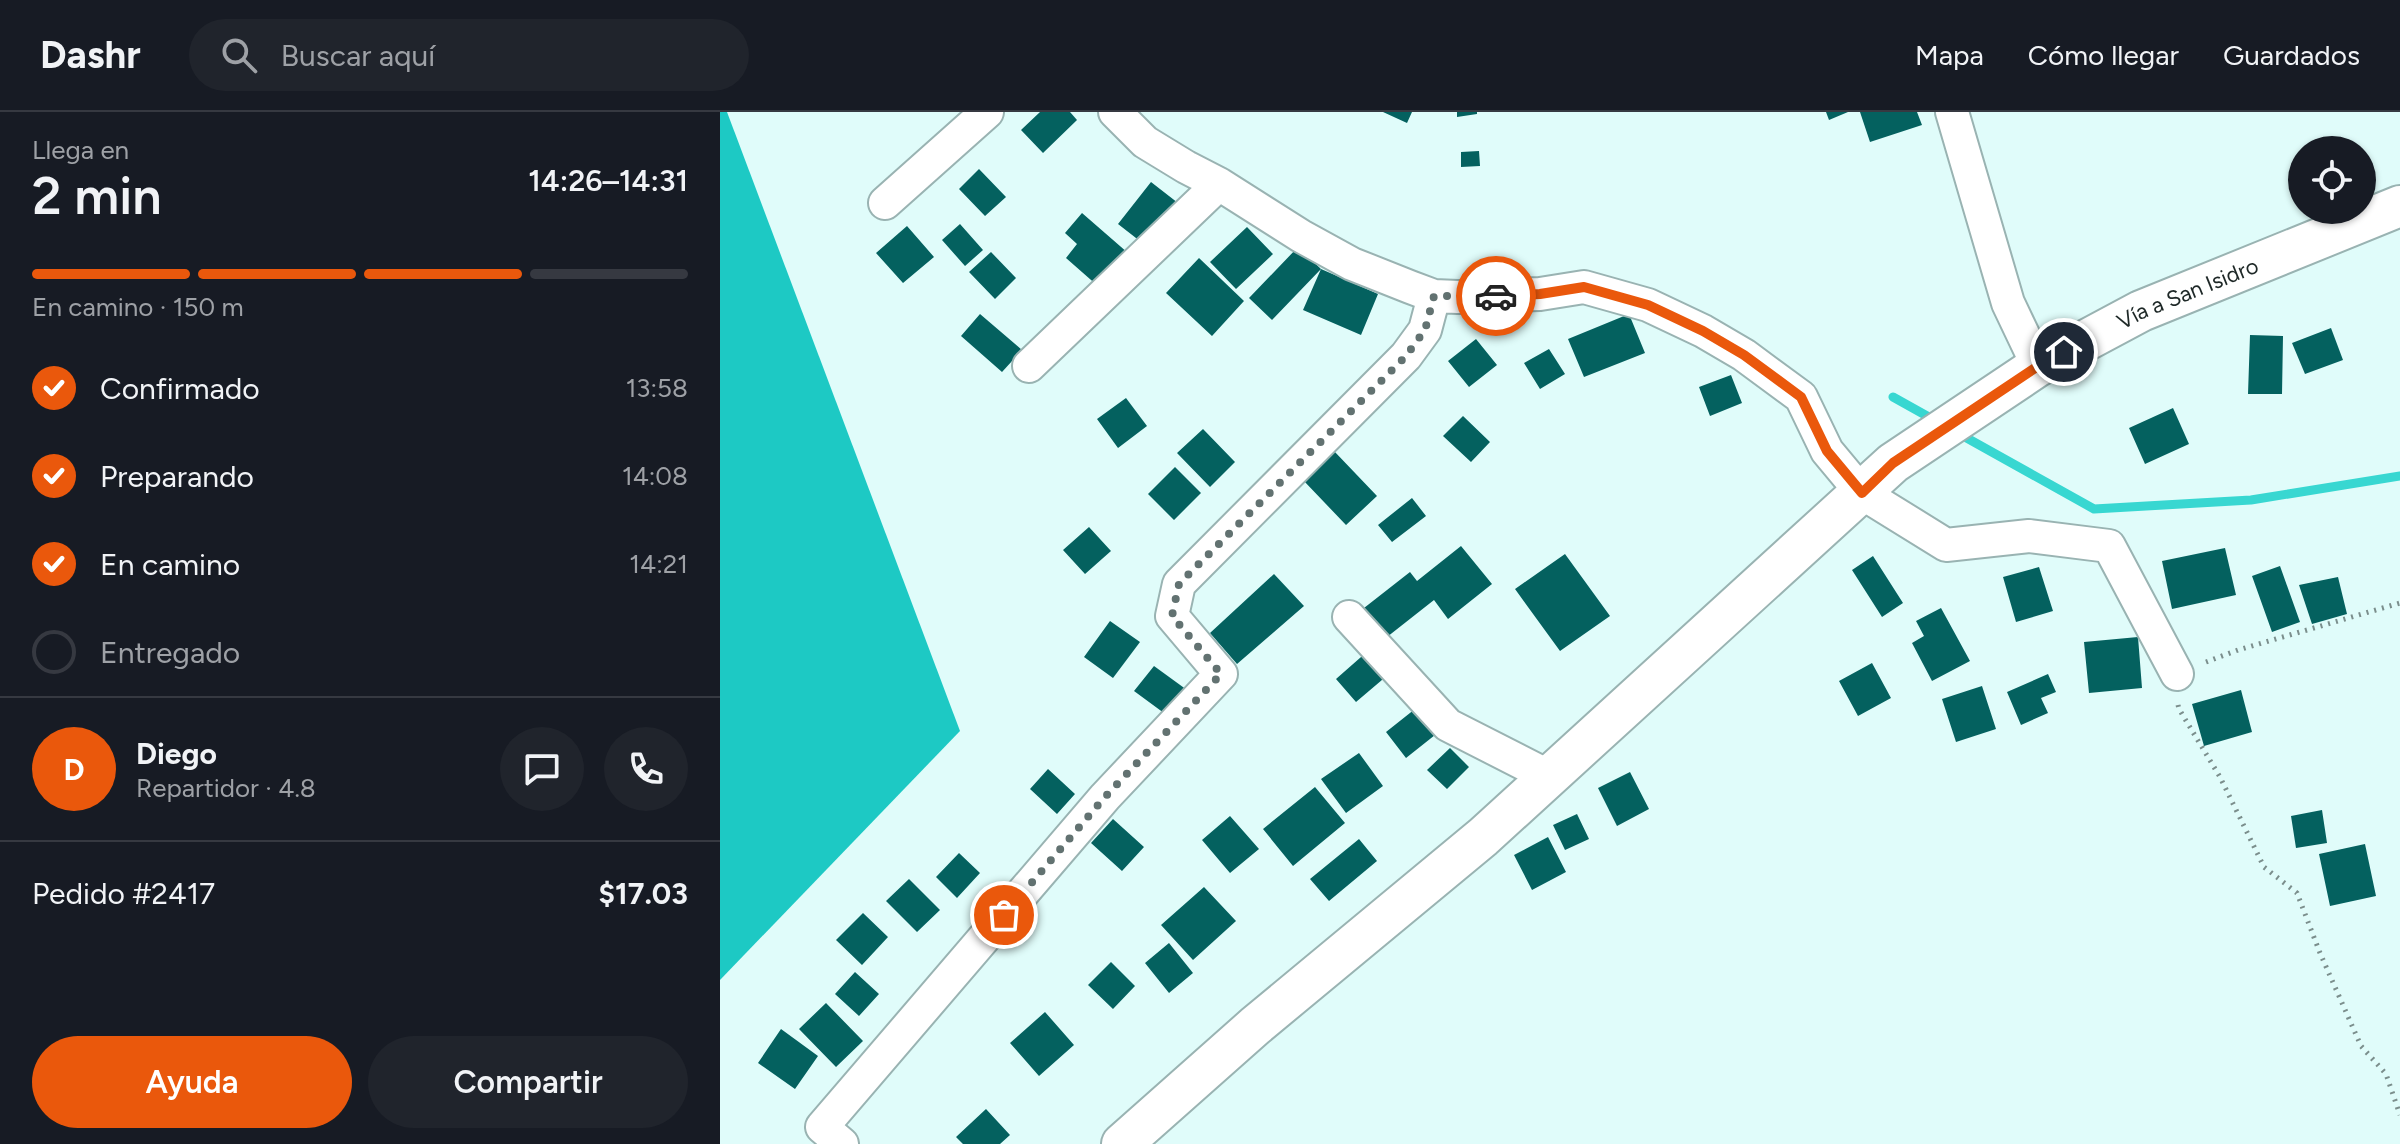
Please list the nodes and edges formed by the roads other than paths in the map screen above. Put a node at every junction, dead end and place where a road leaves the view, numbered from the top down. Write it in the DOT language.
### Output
graph roads {
  1 [pos="987,112"];
  2 [pos="1115,112"];
  3 [pos="1952,112"];
  4 [pos="1219,184"];
  5 [pos="885,203"];
  6 [pos="2400,206"];
  7 [pos="1434,296"];
  8 [pos="1029,366"];
  9 [pos="2038,366"];
  10 [pos="1862,493"];
  11 [pos="1349,617"];
  12 [pos="2177,674"];
  13 [pos="1550,777"];
  14 [pos="842,1144"];
  15 [pos="1122,1144"];
  1 -- 5 [label="street"];
  2 -- 4 [label="street"];
  3 -- 9 [label="street"];
  4 -- 7 [label="street"];
  4 -- 8 [label="street"];
  6 -- 9 [label="street, Vía a San Isidro"];
  7 -- 10 [label="street"];
  7 -- 14 [label="street"];
  9 -- 10 [label="street, Vía a San Isidro"];
  10 -- 12 [label="street"];
  10 -- 13 [label="street, Vía a San Isidro"];
  11 -- 13 [label="street"];
  13 -- 15 [label="street, Vía a San Isidro"];
}
